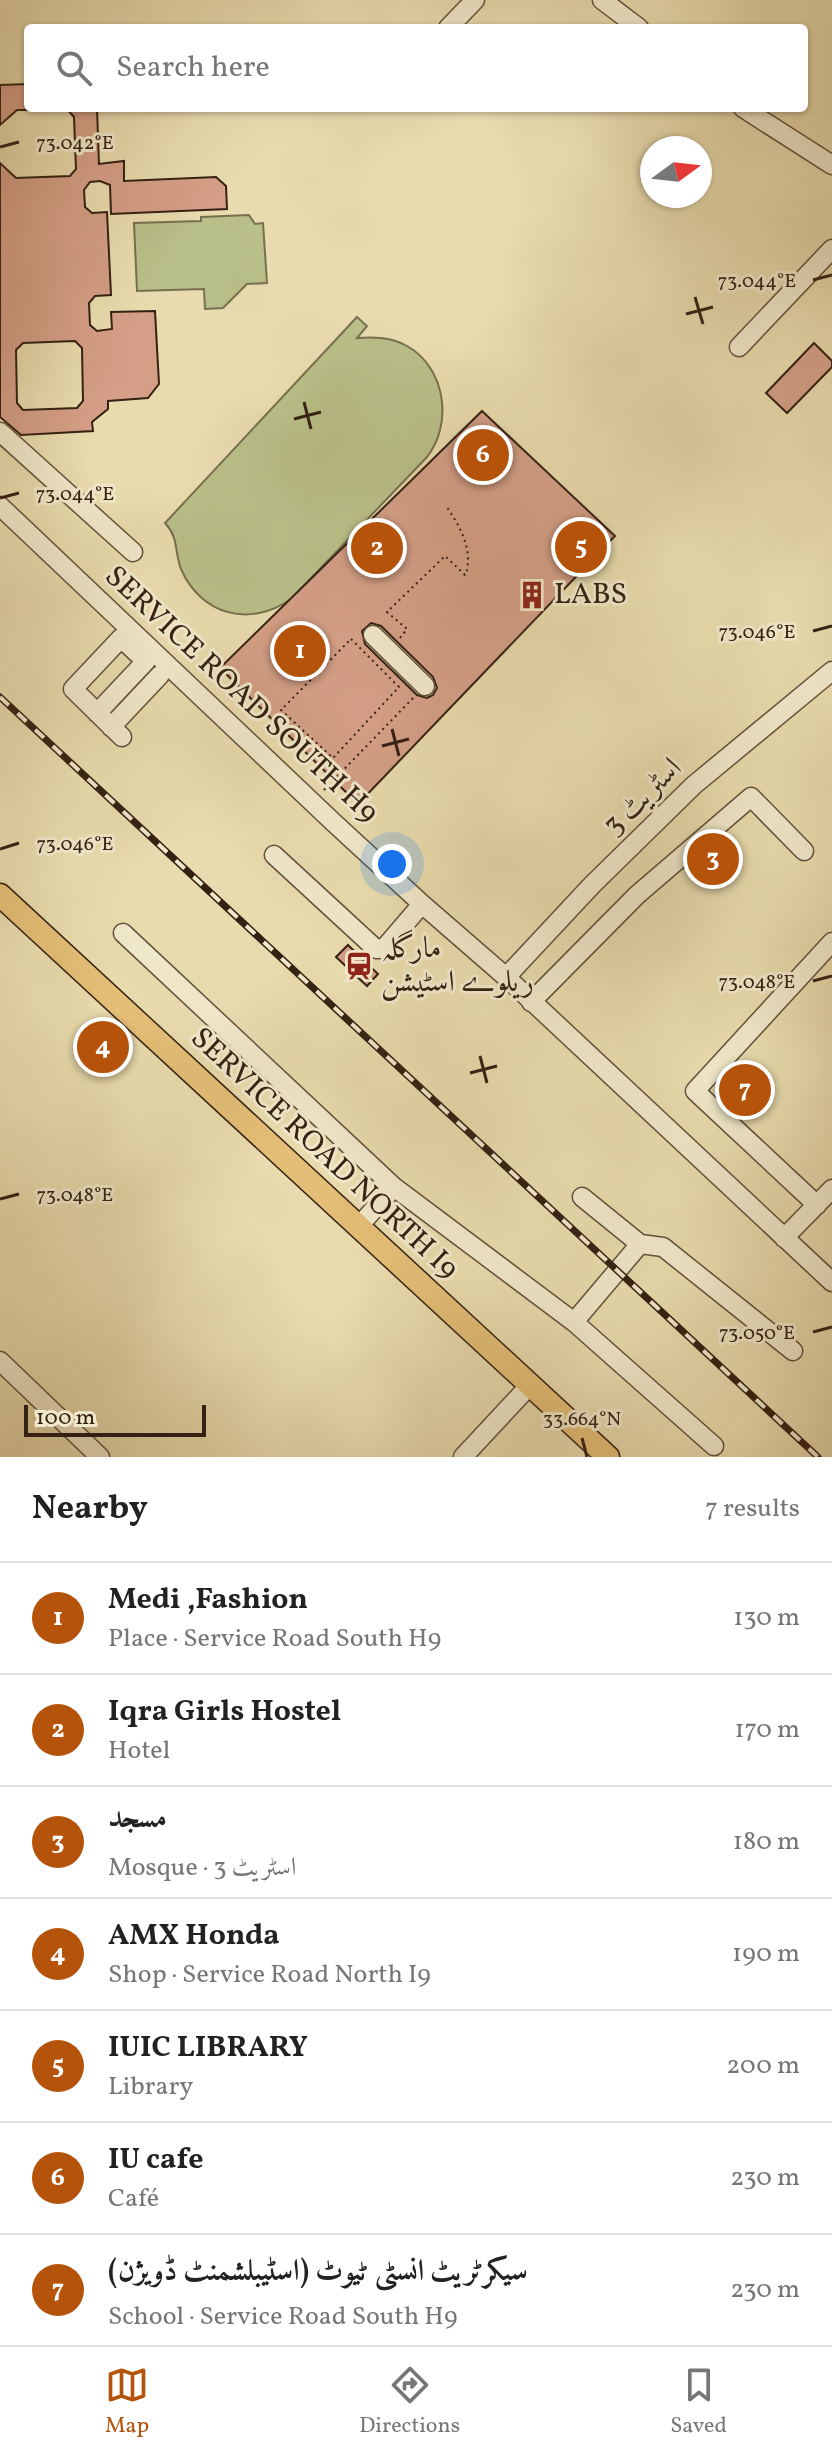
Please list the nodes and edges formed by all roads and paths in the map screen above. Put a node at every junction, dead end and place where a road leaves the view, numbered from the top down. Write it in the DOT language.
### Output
graph roads {
  1 [pos="475,0"];
  2 [pos="602,0"];
  3 [pos="452,24"];
  4 [pos="634,24"];
  5 [pos="749,112"];
  6 [pos="832,165"];
  7 [pos="832,249"];
  8 [pos="739,347"];
  9 [pos="0,432"];
  10 [pos="0,506"];
  11 [pos="446,506"];
  12 [pos="133,552"];
  13 [pos="382,634"];
  14 [pos="144,659"];
  15 [pos="832,671"];
  16 [pos="160,675"];
  17 [pos="425,686"];
  18 [pos="399,687"];
  19 [pos="97,713"];
  20 [pos="314,810"];
  21 [pos="804,851"];
  22 [pos="274,855"];
  23 [pos="0,895"];
  24 [pos="422,904"];
  25 [pos="123,933"];
  26 [pos="832,942"];
  27 [pos="506,977"];
  28 [pos="531,1002"];
  29 [pos="394,1187"];
  30 [pos="832,1189"];
  31 [pos="582,1197"];
  32 [pos="817,1205"];
  33 [pos="358,1227"];
  34 [pos="784,1238"];
  35 [pos="640,1244"];
  36 [pos="832,1282"];
  37 [pos="574,1322"];
  38 [pos="793,1351"];
  39 [pos="0,1361"];
  40 [pos="530,1385"];
  41 [pos="714,1446"];
  42 [pos="100,1457"];
  43 [pos="463,1457"];
  44 [pos="608,1457"];
  1 -- 3 [label="street"];
  2 -- 4 [label="street"];
  5 -- 6 [label="street"];
  7 -- 8 [label="street"];
  9 -- 12 [label="street"];
  10 -- 20 [label="street, SERVICE ROAD SOUTH H9"];
  11 -- 13 [label="path"];
  13 -- 17 [label="street"];
  14 -- 16 [label="street"];
  14 -- 19 [label="street"];
  14 -- 19 [label="street"];
  15 -- 27 [label="street, اسٹریٹ 3"];
  16 -- 19 [label="street"];
  16 -- 20 [label="street"];
  17 -- 20 [label="path"];
  18 -- 18 [label="path"];
  20 -- 24 [label="street, SERVICE ROAD SOUTH H9"];
  21 -- 28 [label="street"];
  22 -- 24 [label="street"];
  23 -- 33 [label="main road, SERVICE ROAD NORTH I9"];
  24 -- 27 [label="street, SERVICE ROAD SOUTH H9"];
  25 -- 29 [label="street"];
  26 -- 32 [label="street"];
  27 -- 28 [label="street, SERVICE ROAD SOUTH H9"];
  28 -- 34 [label="street, SERVICE ROAD SOUTH H9"];
  29 -- 33 [label="street"];
  29 -- 37 [label="street"];
  30 -- 32 [label="street"];
  31 -- 35 [label="street"];
  32 -- 34 [label="street"];
  33 -- 40 [label="main road, SERVICE ROAD NORTH I9"];
  34 -- 36 [label="street, SERVICE ROAD SOUTH H9"];
  35 -- 37 [label="street"];
  35 -- 38 [label="street"];
  37 -- 41 [label="street"];
  39 -- 42 [label="street"];
  40 -- 43 [label="street"];
  40 -- 44 [label="main road, SERVICE ROAD NORTH I9"];
}
